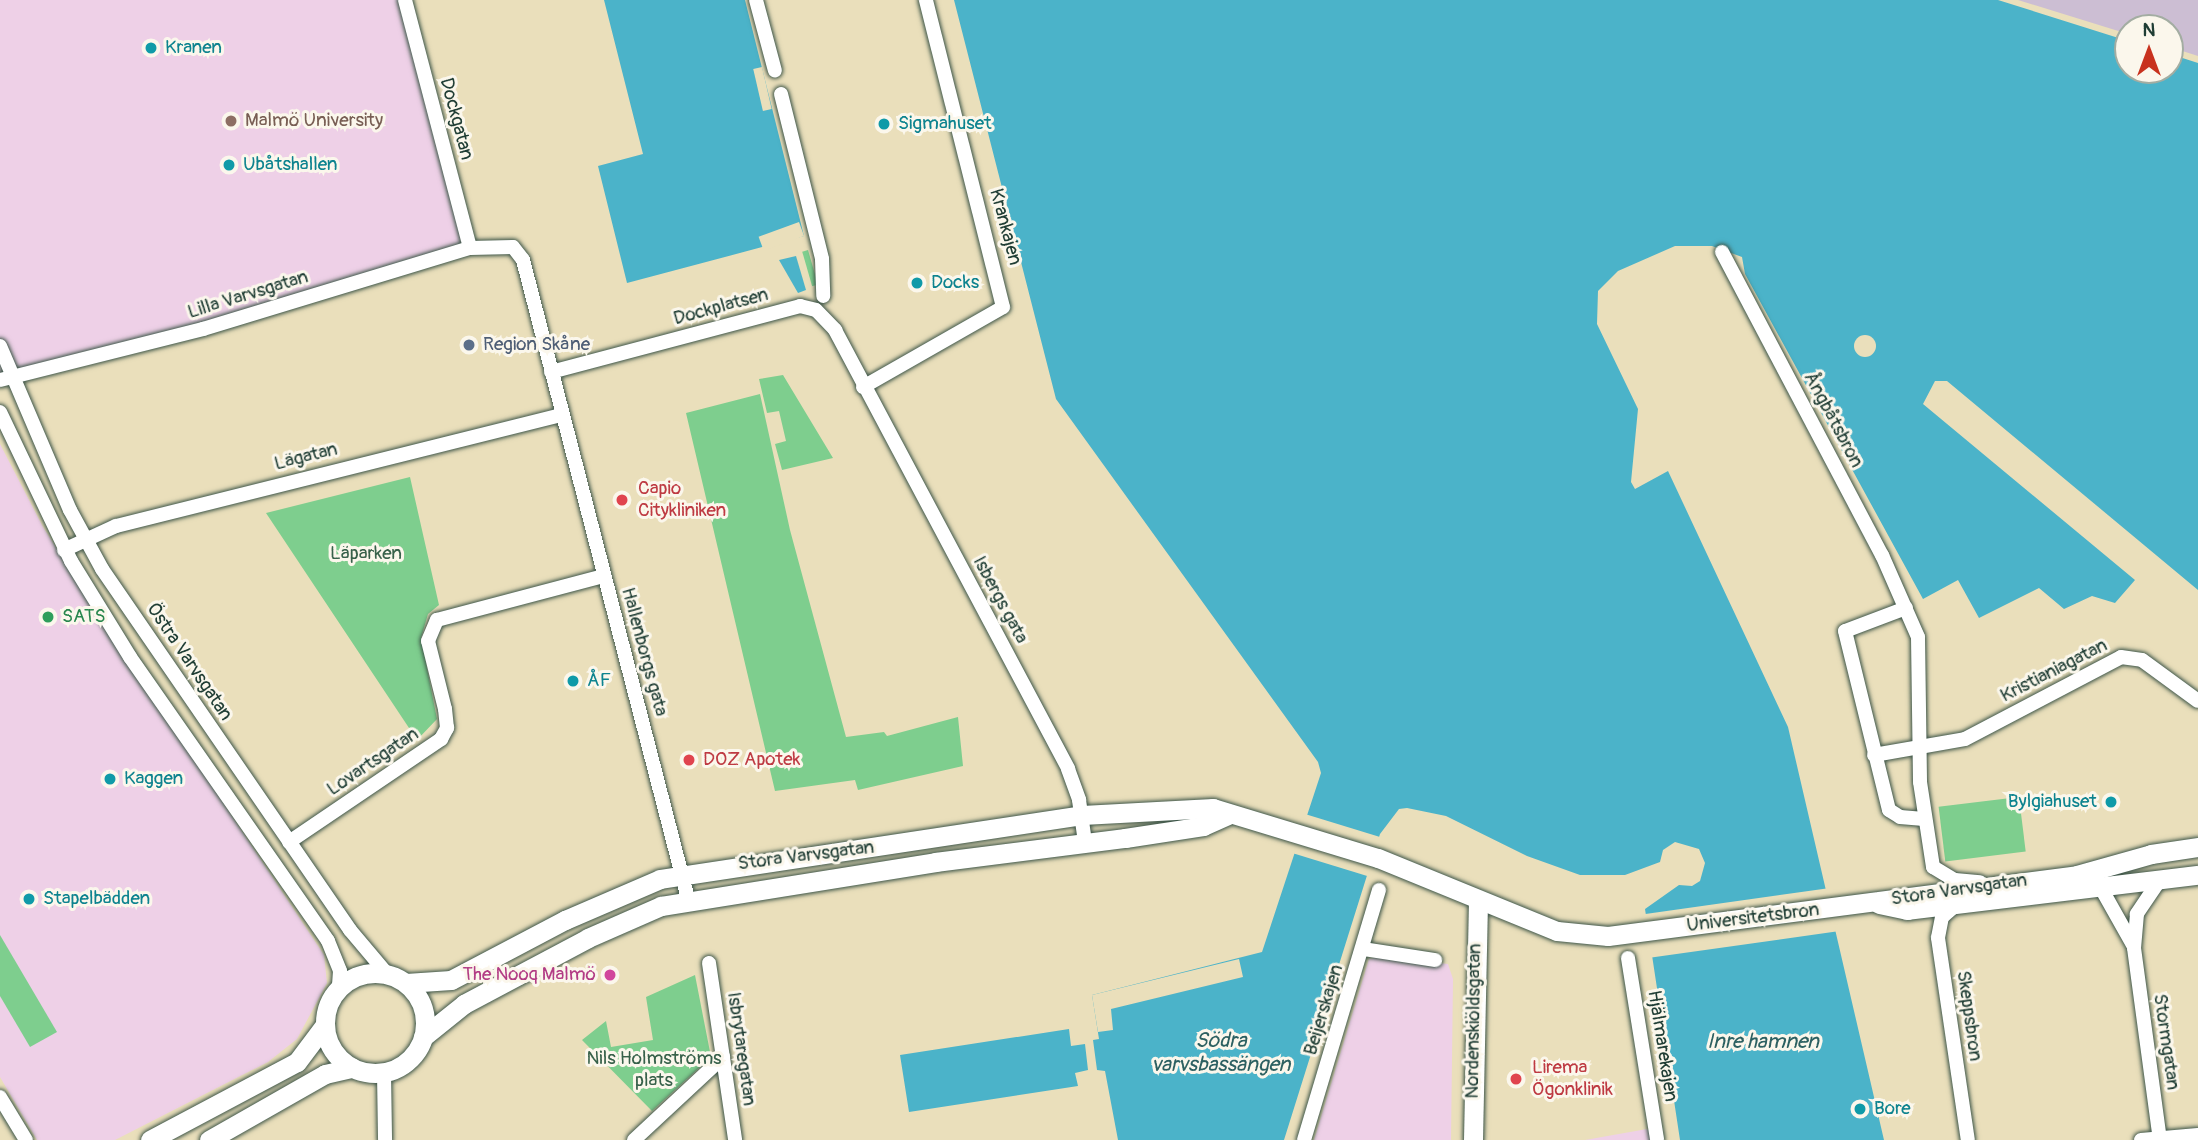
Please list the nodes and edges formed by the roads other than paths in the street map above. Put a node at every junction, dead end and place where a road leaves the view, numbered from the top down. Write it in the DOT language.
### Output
graph roads {
  1 [pos="405,0"];
  2 [pos="756,0"];
  3 [pos="926,0"];
  4 [pos="775,71"];
  5 [pos="781,94"];
  6 [pos="470,248"];
  7 [pos="1723,252"];
  8 [pos="823,296"];
  9 [pos="0,346"];
  10 [pos="551,372"];
  11 [pos="7,379"];
  12 [pos="862,385"];
  13 [pos="0,412"];
  14 [pos="562,415"];
  15 [pos="84,538"];
  16 [pos="64,550"];
  17 [pos="604,576"];
  18 [pos="1906,608"];
  19 [pos="2198,701"];
  20 [pos="1920,748"];
  21 [pos="1874,755"];
  22 [pos="1082,815"];
  23 [pos="1228,815"];
  24 [pos="1924,819"];
  25 [pos="289,842"];
  26 [pos="1085,842"];
  27 [pos="2198,847"];
  28 [pos="682,874"];
  29 [pos="2198,875"];
  30 [pos="2159,881"];
  31 [pos="2002,885"];
  32 [pos="2101,888"];
  33 [pos="1379,890"];
  34 [pos="688,899"];
  35 [pos="1478,902"];
  36 [pos="1875,902"];
  37 [pos="1957,904"];
  38 [pos="2134,948"];
  39 [pos="1363,949"];
  40 [pos="1628,958"];
  41 [pos="1435,960"];
  42 [pos="709,963"];
  43 [pos="387,974"];
  44 [pos="406,983"];
  45 [pos="339,987"];
  46 [pos="324,1026"];
  47 [pos="423,1037"];
  48 [pos="723,1057"];
  49 [pos="352,1068"];
  50 [pos="384,1073"];
  51 [pos="0,1097"];
  52 [pos="2198,1135"];
  53 [pos="2160,1139"];
  54 [pos="26,1140"];
  55 [pos="150,1140"];
  56 [pos="209,1140"];
  57 [pos="385,1140"];
  58 [pos="634,1140"];
  59 [pos="735,1140"];
  60 [pos="1304,1140"];
  61 [pos="1473,1140"];
  62 [pos="1657,1140"];
  63 [pos="1968,1140"];
  64 [pos="2140,1140"];
  1 -- 6 [label="street, Dockgatan"];
  2 -- 4 [label="street"];
  3 -- 12 [label="street, Krankajen"];
  5 -- 8 [label="street"];
  6 -- 10 [label="street, Lilla Varvsgatan"];
  6 -- 11 [label="street, Lilla Varvsgatan"];
  7 -- 18 [label="street, Ångbåtsbron"];
  9 -- 11 [label="street, Östra Varvsgatan"];
  10 -- 12 [label="street, Dockplatsen"];
  10 -- 14 [label="street"];
  11 -- 15 [label="street, Östra Varvsgatan"];
  12 -- 22 [label="street, Isbergs gata"];
  13 -- 16 [label="street"];
  14 -- 15 [label="street, Lägatan"];
  14 -- 17 [label="street, Hallenborgs gata"];
  15 -- 16 [label="street, Lägatan"];
  15 -- 25 [label="street, Östra Varvsgatan"];
  16 -- 45 [label="street"];
  17 -- 25 [label="street, Lovartsgatan"];
  17 -- 28 [label="street, Hallenborgs gata"];
  18 -- 20 [label="street, Ångbåtsbron"];
  18 -- 21 [label="street"];
  19 -- 20 [label="street, Kristianiagatan"];
  20 -- 21 [label="street, Kristianiagatan"];
  20 -- 24 [label="street, Ångbåtsbron"];
  21 -- 24 [label="street"];
  22 -- 23 [label="street, Stora Varvsgatan"];
  22 -- 26 [label="street, Isbergs gata"];
  22 -- 28 [label="street, Stora Varvsgatan"];
  23 -- 26 [label="street, Stora Varvsgatan"];
  23 -- 35 [label="street, Stora Varvsgatan"];
  24 -- 31 [label="street, Ångbåtsbron"];
  25 -- 43 [label="street, Östra Varvsgatan"];
  26 -- 34 [label="street, Stora Varvsgatan"];
  27 -- 31 [label="street, Stora Varvsgatan"];
  28 -- 34 [label="street, Hallenborgs gata"];
  28 -- 44 [label="street, Stora Varvsgatan"];
  29 -- 30 [label="street, Stora Varvsgatan"];
  30 -- 32 [label="street, Stora Varvsgatan"];
  30 -- 38 [label="street, Stormgatan"];
  31 -- 36 [label="street, Stora Varvsgatan"];
  32 -- 37 [label="street, Stora Varvsgatan"];
  32 -- 38 [label="street, Stormgatan"];
  33 -- 39 [label="street, Beijerskajen"];
  34 -- 47 [label="street, Stora Varvsgatan"];
  35 -- 36 [label="street, Universitetsbron"];
  35 -- 61 [label="street, Nordenskiöldsgatan"];
  36 -- 37 [label="street, Stora Varvsgatan"];
  37 -- 63 [label="street, Skeppsbron"];
  38 -- 53 [label="street, Stormgatan"];
  39 -- 41 [label="street"];
  39 -- 60 [label="street, Beijerskajen"];
  40 -- 62 [label="street, Hjälmarekajen"];
  42 -- 48 [label="street, Isbrytaregatan"];
  43 -- 44 [label="street, Stora Varvsgatan"];
  43 -- 45 [label="street"];
  44 -- 47 [label="street"];
  45 -- 46 [label="street"];
  46 -- 49 [label="street"];
  46 -- 55 [label="street"];
  47 -- 50 [label="street, Stora Varvsgatan"];
  48 -- 58 [label="street"];
  48 -- 59 [label="street, Isbrytaregatan"];
  49 -- 50 [label="street"];
  49 -- 56 [label="street"];
  50 -- 57 [label="street"];
  51 -- 54 [label="street"];
  52 -- 53 [label="street"];
  53 -- 64 [label="street"];
}
